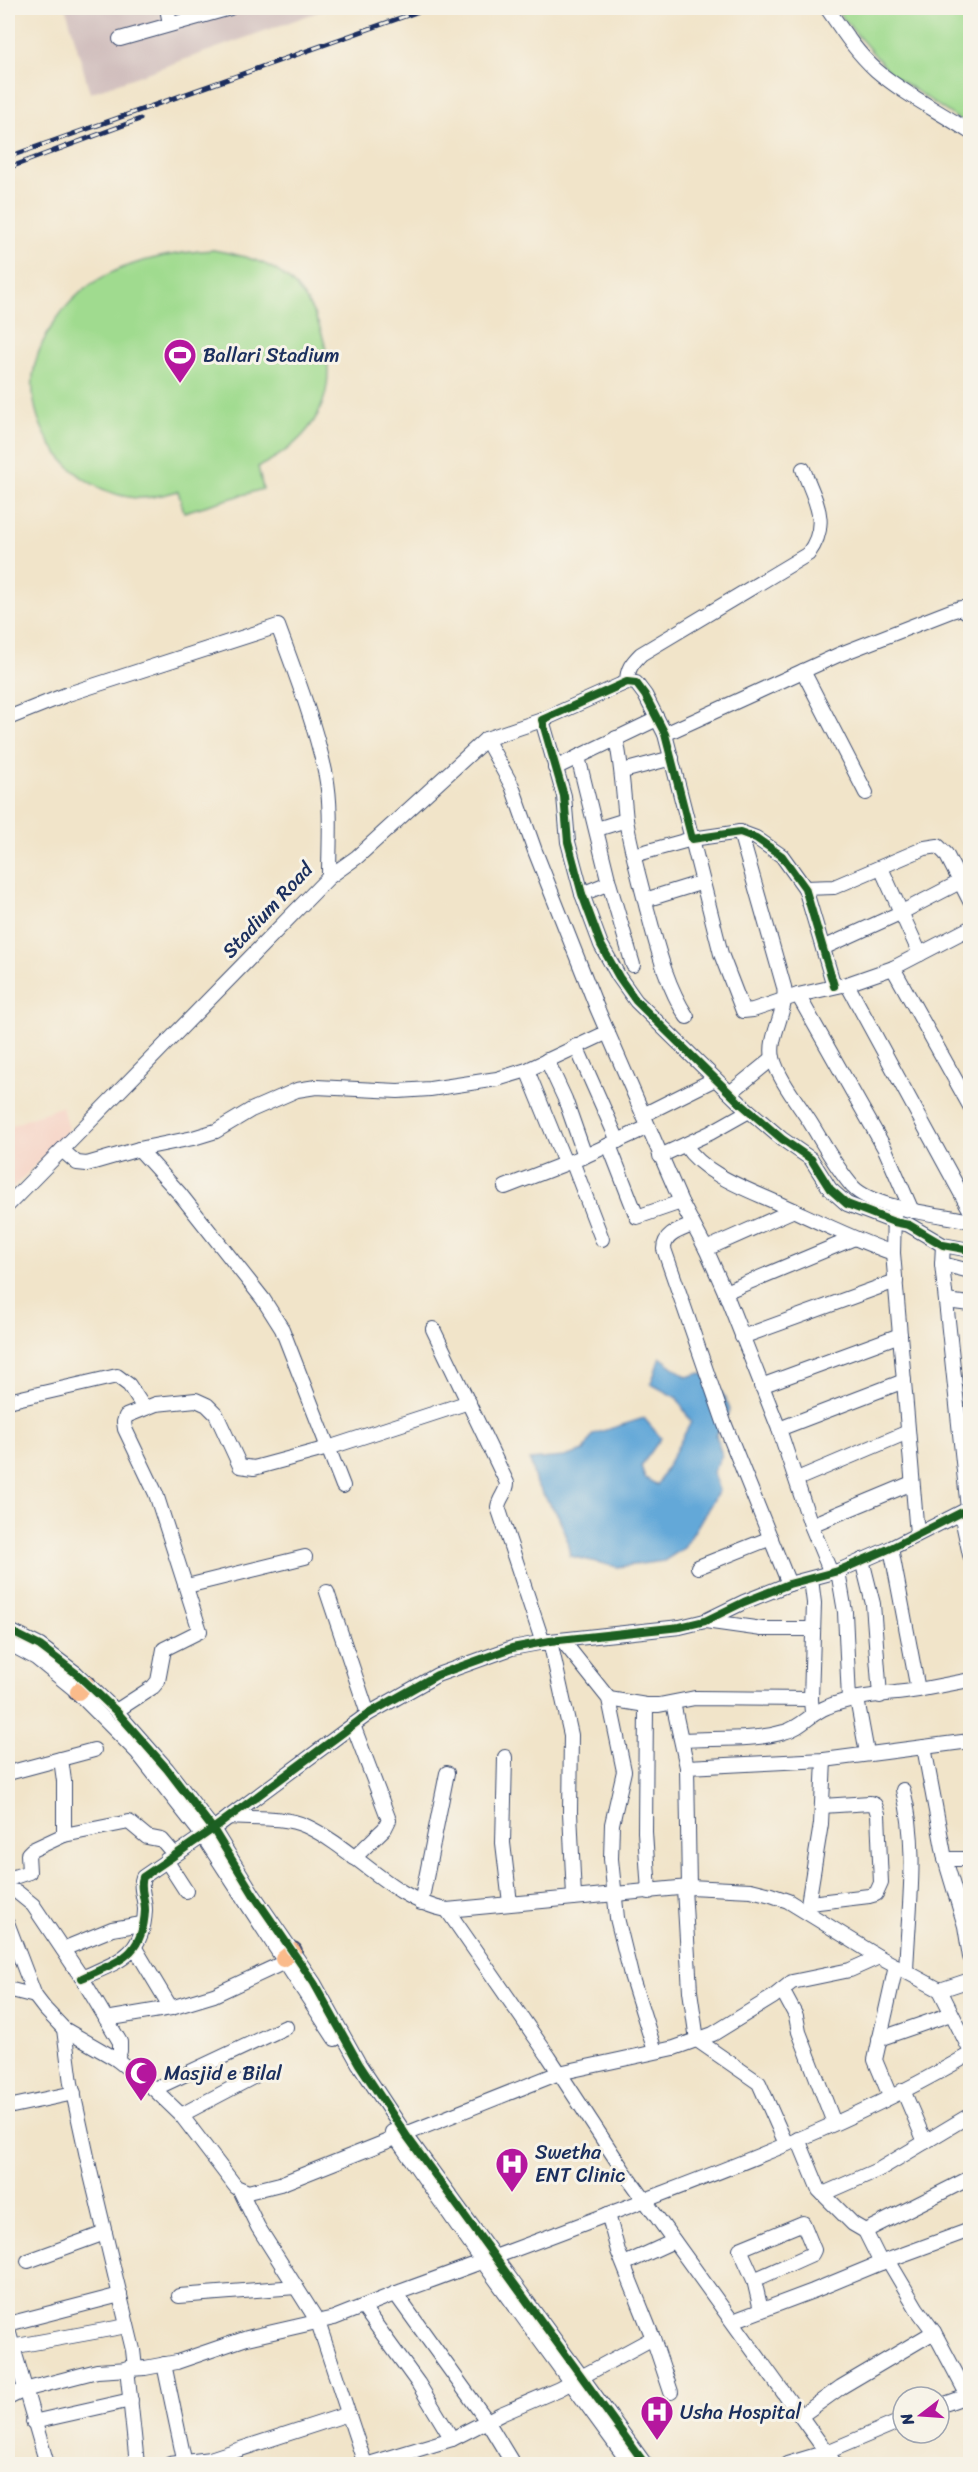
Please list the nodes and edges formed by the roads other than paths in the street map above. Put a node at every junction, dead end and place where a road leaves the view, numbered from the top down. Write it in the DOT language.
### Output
graph roads {
  1 [pos="167,8"];
  2 [pos="230,8"];
  3 [pos="826,8"];
  4 [pos="170,24"];
  5 [pos="120,39"];
  6 [pos="970,132"];
  7 [pos="803,469"];
  8 [pos="970,614"];
  9 [pos="802,671"];
  10 [pos="637,688"];
  11 [pos="8,718"];
  12 [pos="657,719"];
  13 [pos="542,720"];
  14 [pos="665,734"];
  15 [pos="615,738"];
  16 [pos="486,740"];
  17 [pos="578,757"];
  18 [pos="672,758"];
  19 [pos="555,768"];
  20 [pos="623,771"];
  21 [pos="866,794"];
  22 [pos="627,820"];
  23 [pos="597,829"];
  24 [pos="740,832"];
  25 [pos="692,839"];
  26 [pos="634,855"];
  27 [pos="881,868"];
  28 [pos="329,877"];
  29 [pos="609,882"];
  30 [pos="703,882"];
  31 [pos="960,882"];
  32 [pos="805,888"];
  33 [pos="582,894"];
  34 [pos="645,900"];
  35 [pos="970,901"];
  36 [pos="900,913"];
  37 [pos="970,928"];
  38 [pos="823,948"];
  39 [pos="920,954"];
  40 [pos="633,965"];
  41 [pos="894,968"];
  42 [pos="841,985"];
  43 [pos="792,997"];
  44 [pos="687,1017"];
  45 [pos="608,1032"];
  46 [pos="576,1046"];
  47 [pos="773,1058"];
  48 [pos="547,1060"];
  49 [pos="527,1070"];
  50 [pos="715,1079"];
  51 [pos="730,1093"];
  52 [pos="970,1106"];
  53 [pos="750,1111"];
  54 [pos="645,1121"];
  55 [pos="613,1143"];
  56 [pos="685,1144"];
  57 [pos="139,1149"];
  58 [pos="64,1152"];
  59 [pos="660,1156"];
  60 [pos="574,1160"];
  61 [pos="505,1186"];
  62 [pos="681,1202"];
  63 [pos="8,1205"];
  64 [pos="894,1206"];
  65 [pos="794,1210"];
  66 [pos="970,1210"];
  67 [pos="912,1211"];
  68 [pos="970,1221"];
  69 [pos="894,1222"];
  70 [pos="692,1225"];
  71 [pos="602,1239"];
  72 [pos="852,1239"];
  73 [pos="943,1245"];
  74 [pos="706,1250"];
  75 [pos="970,1250"];
  76 [pos="893,1253"];
  77 [pos="942,1264"];
  78 [pos="970,1271"];
  79 [pos="896,1281"];
  80 [pos="725,1292"];
  81 [pos="946,1301"];
  82 [pos="970,1304"];
  83 [pos="433,1329"];
  84 [pos="900,1335"];
  85 [pos="742,1337"];
  86 [pos="904,1381"];
  87 [pos="761,1386"];
  88 [pos="8,1401"];
  89 [pos="469,1402"];
  90 [pos="144,1408"];
  91 [pos="779,1429"];
  92 [pos="908,1432"];
  93 [pos="328,1448"];
  94 [pos="797,1479"];
  95 [pos="912,1483"];
  96 [pos="343,1486"];
  97 [pos="966,1510"];
  98 [pos="811,1525"];
  99 [pos="968,1529"];
  100 [pos="917,1534"];
  101 [pos="771,1538"];
  102 [pos="891,1548"];
  103 [pos="970,1555"];
  104 [pos="305,1557"];
  105 [pos="862,1560"];
  106 [pos="698,1567"];
  107 [pos="834,1572"];
  108 [pos="811,1579"];
  109 [pos="789,1584"];
  110 [pos="187,1586"];
  111 [pos="327,1592"];
  112 [pos="705,1622"];
  113 [pos="813,1629"];
  114 [pos="8,1630"];
  115 [pos="552,1641"];
  116 [pos="8,1643"];
  117 [pos="970,1680"];
  118 [pos="82,1688"];
  119 [pos="918,1690"];
  120 [pos="880,1696"];
  121 [pos="609,1699"];
  122 [pos="811,1699"];
  123 [pos="853,1700"];
  124 [pos="673,1703"];
  125 [pos="646,1705"];
  126 [pos="116,1712"];
  127 [pos="812,1713"];
  128 [pos="368,1714"];
  129 [pos="353,1725"];
  130 [pos="683,1740"];
  131 [pos="970,1741"];
  132 [pos="924,1747"];
  133 [pos="94,1750"];
  134 [pos="867,1753"];
  135 [pos="505,1757"];
  136 [pos="61,1759"];
  137 [pos="824,1760"];
  138 [pos="687,1767"];
  139 [pos="8,1773"];
  140 [pos="447,1773"];
  141 [pos="903,1790"];
  142 [pos="822,1806"];
  143 [pos="229,1817"];
  144 [pos="208,1832"];
  145 [pos="64,1835"];
  146 [pos="170,1858"];
  147 [pos="354,1858"];
  148 [pos="945,1859"];
  149 [pos="970,1859"];
  150 [pos="8,1879"];
  151 [pos="686,1888"];
  152 [pos="8,1890"];
  153 [pos="186,1891"];
  154 [pos="649,1892"];
  155 [pos="615,1896"];
  156 [pos="574,1897"];
  157 [pos="421,1902"];
  158 [pos="510,1903"];
  159 [pos="808,1907"];
  160 [pos="447,1910"];
  161 [pos="142,1924"];
  162 [pos="968,1925"];
  163 [pos="8,1926"];
  164 [pos="135,1948"];
  165 [pos="63,1949"];
  166 [pos="287,1957"];
  167 [pos="879,1957"];
  168 [pos="970,1957"];
  169 [pos="901,1969"];
  170 [pos="82,1978"];
  171 [pos="970,1980"];
  172 [pos="8,1989"];
  173 [pos="782,1990"];
  174 [pos="940,1990"];
  175 [pos="35,1996"];
  176 [pos="171,2008"];
  177 [pos="951,2014"];
  178 [pos="106,2019"];
  179 [pos="286,2027"];
  180 [pos="64,2028"];
  181 [pos="879,2038"];
  182 [pos="697,2040"];
  183 [pos="655,2051"];
  184 [pos="970,2052"];
  185 [pos="116,2060"];
  186 [pos="558,2073"];
  187 [pos="255,2076"];
  188 [pos="154,2089"];
  189 [pos="896,2093"];
  190 [pos="74,2094"];
  191 [pos="8,2107"];
  192 [pos="180,2115"];
  193 [pos="970,2115"];
  194 [pos="834,2123"];
  195 [pos="401,2136"];
  196 [pos="792,2142"];
  197 [pos="925,2142"];
  198 [pos="970,2178"];
  199 [pos="240,2190"];
  200 [pos="824,2194"];
  201 [pos="645,2200"];
  202 [pos="608,2214"];
  203 [pos="970,2230"];
  204 [pos="865,2232"];
  205 [pos="105,2233"];
  206 [pos="674,2241"];
  207 [pos="489,2260"];
  208 [pos="28,2261"];
  209 [pos="885,2261"];
  210 [pos="624,2264"];
  211 [pos="754,2280"];
  212 [pos="296,2287"];
  213 [pos="395,2293"];
  214 [pos="120,2295"];
  215 [pos="179,2296"];
  216 [pos="363,2307"];
  217 [pos="761,2310"];
  218 [pos="733,2321"];
  219 [pos="318,2322"];
  220 [pos="8,2324"];
  221 [pos="127,2326"];
  222 [pos="8,2330"];
  223 [pos="934,2332"];
  224 [pos="652,2338"];
  225 [pos="11,2347"];
  226 [pos="164,2364"];
  227 [pos="131,2368"];
  228 [pos="576,2380"];
  229 [pos="24,2390"];
  230 [pos="671,2392"];
  231 [pos="969,2396"];
  232 [pos="8,2398"];
  233 [pos="131,2400"];
  234 [pos="951,2402"];
  235 [pos="348,2414"];
  236 [pos="802,2415"];
  237 [pos="487,2421"];
  238 [pos="33,2422"];
  239 [pos="891,2425"];
  240 [pos="452,2439"];
  241 [pos="827,2452"];
  242 [pos="417,2458"];
  243 [pos="47,2464"];
  244 [pos="137,2464"];
  245 [pos="170,2464"];
  246 [pos="185,2464"];
  247 [pos="367,2464"];
  248 [pos="513,2464"];
  249 [pos="630,2464"];
  250 [pos="645,2464"];
  251 [pos="787,2464"];
  252 [pos="835,2464"];
  1 -- 4 [label="street"];
  2 -- 4 [label="street"];
  3 -- 6 [label="street"];
  4 -- 5 [label="street"];
  7 -- 10 [label="street"];
  8 -- 9 [label="street"];
  9 -- 14 [label="street"];
  9 -- 21 [label="street"];
  10 -- 12 [label="street"];
  10 -- 13 [label="street"];
  11 -- 28 [label="street, Stadium Road"];
  12 -- 14 [label="street"];
  12 -- 15 [label="street"];
  13 -- 16 [label="street"];
  13 -- 19 [label="street"];
  14 -- 18 [label="street"];
  15 -- 17 [label="street"];
  15 -- 20 [label="street"];
  16 -- 28 [label="street"];
  16 -- 45 [label="street"];
  17 -- 19 [label="street"];
  17 -- 23 [label="street"];
  18 -- 20 [label="street"];
  18 -- 25 [label="street"];
  19 -- 33 [label="street"];
  20 -- 22 [label="street"];
  22 -- 23 [label="street"];
  22 -- 26 [label="street"];
  23 -- 29 [label="street"];
  24 -- 25 [label="street"];
  24 -- 32 [label="street"];
  24 -- 43 [label="street"];
  25 -- 26 [label="street"];
  25 -- 30 [label="street"];
  26 -- 34 [label="street"];
  27 -- 31 [label="street"];
  27 -- 32 [label="street"];
  27 -- 36 [label="street"];
  28 -- 58 [label="street, Stadium Road"];
  29 -- 33 [label="street"];
  29 -- 40 [label="street"];
  30 -- 34 [label="street"];
  30 -- 43 [label="street"];
  31 -- 35 [label="street"];
  31 -- 36 [label="street"];
  32 -- 38 [label="street"];
  33 -- 50 [label="street"];
  34 -- 44 [label="street"];
  36 -- 38 [label="street"];
  36 -- 39 [label="street"];
  37 -- 39 [label="street"];
  38 -- 42 [label="street"];
  39 -- 41 [label="street"];
  41 -- 42 [label="street"];
  41 -- 52 [label="street"];
  42 -- 43 [label="street"];
  42 -- 66 [label="street"];
  43 -- 47 [label="street"];
  43 -- 67 [label="street"];
  45 -- 46 [label="street"];
  45 -- 54 [label="street"];
  46 -- 48 [label="street"];
  46 -- 55 [label="street"];
  47 -- 51 [label="street"];
  47 -- 64 [label="street"];
  48 -- 49 [label="street"];
  48 -- 60 [label="street"];
  49 -- 57 [label="street"];
  49 -- 60 [label="street"];
  50 -- 51 [label="street"];
  50 -- 54 [label="street"];
  51 -- 53 [label="street"];
  53 -- 56 [label="street"];
  53 -- 69 [label="street"];
  54 -- 55 [label="street"];
  54 -- 59 [label="street"];
  55 -- 60 [label="street"];
  55 -- 62 [label="street"];
  56 -- 59 [label="street"];
  56 -- 65 [label="street"];
  57 -- 58 [label="street"];
  57 -- 93 [label="street"];
  58 -- 63 [label="street, Stadium Road"];
  59 -- 62 [label="street"];
  60 -- 61 [label="street"];
  60 -- 71 [label="street"];
  62 -- 70 [label="street"];
  64 -- 67 [label="street"];
  64 -- 69 [label="street"];
  65 -- 72 [label="street"];
  65 -- 74 [label="street"];
  67 -- 68 [label="street"];
  69 -- 73 [label="street"];
  69 -- 76 [label="street"];
  70 -- 74 [label="street"];
  70 -- 101 [label="street"];
  72 -- 76 [label="street"];
  72 -- 80 [label="street"];
  73 -- 75 [label="street"];
  73 -- 77 [label="street"];
  74 -- 80 [label="street"];
  76 -- 79 [label="street"];
  77 -- 78 [label="street"];
  77 -- 81 [label="street"];
  79 -- 84 [label="street"];
  79 -- 85 [label="street"];
  80 -- 85 [label="street"];
  81 -- 82 [label="street"];
  81 -- 97 [label="street"];
  83 -- 89 [label="street"];
  84 -- 86 [label="street"];
  84 -- 87 [label="street"];
  85 -- 87 [label="street"];
  86 -- 91 [label="street"];
  86 -- 92 [label="street"];
  87 -- 91 [label="street"];
  88 -- 90 [label="street"];
  89 -- 93 [label="street"];
  89 -- 115 [label="street"];
  90 -- 93 [label="street"];
  90 -- 110 [label="street"];
  91 -- 94 [label="street"];
  92 -- 94 [label="street"];
  92 -- 95 [label="street"];
  93 -- 96 [label="street"];
  94 -- 98 [label="street"];
  95 -- 98 [label="street"];
  95 -- 100 [label="street"];
  97 -- 99 [label="street"];
  97 -- 100 [label="street"];
  98 -- 107 [label="street"];
  99 -- 103 [label="street"];
  100 -- 102 [label="street"];
  101 -- 106 [label="street"];
  101 -- 109 [label="street"];
  102 -- 105 [label="street"];
  102 -- 119 [label="street"];
  104 -- 110 [label="street"];
  105 -- 107 [label="street"];
  105 -- 120 [label="street"];
  107 -- 108 [label="street"];
  107 -- 123 [label="street"];
  108 -- 109 [label="street"];
  108 -- 113 [label="street"];
  109 -- 112 [label="street"];
  110 -- 126 [label="street"];
  111 -- 128 [label="street"];
  112 -- 113 [label="street"];
  112 -- 115 [label="street"];
  113 -- 122 [label="street"];
  114 -- 118 [label="street"];
  115 -- 121 [label="street"];
  115 -- 128 [label="street"];
  115 -- 156 [label="street"];
  116 -- 118 [label="street"];
  117 -- 119 [label="street"];
  118 -- 126 [label="street"];
  118 -- 144 [label="street"];
  119 -- 120 [label="street"];
  120 -- 123 [label="street"];
  121 -- 125 [label="street"];
  121 -- 155 [label="street"];
  122 -- 124 [label="street"];
  122 -- 127 [label="street"];
  123 -- 127 [label="street"];
  123 -- 134 [label="street"];
  124 -- 125 [label="street"];
  124 -- 130 [label="street"];
  125 -- 154 [label="street"];
  126 -- 144 [label="street"];
  127 -- 130 [label="street"];
  128 -- 129 [label="street"];
  129 -- 143 [label="street"];
  129 -- 147 [label="street"];
  130 -- 138 [label="street"];
  131 -- 132 [label="street"];
  132 -- 134 [label="street"];
  132 -- 148 [label="street"];
  133 -- 136 [label="street"];
  134 -- 137 [label="street"];
  135 -- 158 [label="street"];
  136 -- 139 [label="street"];
  136 -- 145 [label="street"];
  137 -- 138 [label="street"];
  137 -- 142 [label="street"];
  138 -- 151 [label="street"];
  140 -- 157 [label="street"];
  141 -- 169 [label="street"];
  142 -- 159 [label="street"];
  142 -- 159 [label="street"];
  143 -- 144 [label="street"];
  143 -- 147 [label="street"];
  144 -- 146 [label="street"];
  144 -- 166 [label="street"];
  145 -- 146 [label="street"];
  145 -- 150 [label="street"];
  146 -- 153 [label="street"];
  146 -- 161 [label="street"];
  147 -- 157 [label="street"];
  148 -- 149 [label="street"];
  148 -- 162 [label="street"];
  151 -- 154 [label="street"];
  151 -- 159 [label="street"];
  151 -- 182 [label="street"];
  152 -- 165 [label="street"];
  154 -- 155 [label="street"];
  155 -- 156 [label="street"];
  155 -- 183 [label="street"];
  156 -- 158 [label="street"];
  157 -- 160 [label="street"];
  158 -- 160 [label="street"];
  159 -- 167 [label="street"];
  160 -- 186 [label="street"];
  161 -- 164 [label="street"];
  161 -- 165 [label="street"];
  162 -- 168 [label="street"];
  163 -- 175 [label="street"];
  164 -- 170 [label="street"];
  164 -- 176 [label="street"];
  165 -- 170 [label="street"];
  166 -- 176 [label="street"];
  166 -- 195 [label="street"];
  167 -- 169 [label="street"];
  167 -- 173 [label="street"];
  169 -- 174 [label="street"];
  169 -- 181 [label="street"];
  170 -- 178 [label="street"];
  171 -- 174 [label="street"];
  172 -- 175 [label="street"];
  173 -- 182 [label="street"];
  173 -- 194 [label="street"];
  174 -- 177 [label="street"];
  175 -- 180 [label="street"];
  176 -- 178 [label="street"];
  177 -- 181 [label="street"];
  177 -- 184 [label="street"];
  178 -- 185 [label="street"];
  179 -- 188 [label="street"];
  180 -- 185 [label="street"];
  180 -- 190 [label="street"];
  181 -- 189 [label="street"];
  182 -- 183 [label="street"];
  182 -- 196 [label="street"];
  183 -- 186 [label="street"];
  184 -- 189 [label="street"];
  185 -- 188 [label="street"];
  186 -- 195 [label="street"];
  186 -- 201 [label="street"];
  187 -- 192 [label="street"];
  188 -- 192 [label="street"];
  189 -- 194 [label="street"];
  189 -- 197 [label="street"];
  190 -- 191 [label="street"];
  190 -- 205 [label="street"];
  192 -- 199 [label="street"];
  193 -- 197 [label="street"];
  194 -- 196 [label="street"];
  195 -- 199 [label="street"];
  195 -- 207 [label="street"];
  196 -- 200 [label="street"];
  196 -- 201 [label="street"];
  197 -- 200 [label="street"];
  198 -- 204 [label="street"];
  199 -- 212 [label="street"];
  200 -- 204 [label="street"];
  201 -- 202 [label="street"];
  201 -- 206 [label="street"];
  202 -- 207 [label="street"];
  202 -- 210 [label="street"];
  203 -- 209 [label="street"];
  204 -- 209 [label="street"];
  205 -- 208 [label="street"];
  205 -- 214 [label="street"];
  206 -- 210 [label="street"];
  206 -- 218 [label="street"];
  207 -- 213 [label="street"];
  207 -- 228 [label="street"];
  209 -- 217 [label="street"];
  209 -- 223 [label="street"];
  210 -- 224 [label="street"];
  211 -- 211 [label="street"];
  211 -- 217 [label="street"];
  212 -- 215 [label="street"];
  212 -- 219 [label="street"];
  213 -- 216 [label="street"];
  213 -- 237 [label="street"];
  214 -- 220 [label="street"];
  214 -- 221 [label="street"];
  216 -- 219 [label="street"];
  216 -- 240 [label="street"];
  217 -- 218 [label="street"];
  218 -- 236 [label="street"];
  219 -- 226 [label="street"];
  219 -- 235 [label="street"];
  221 -- 225 [label="street"];
  221 -- 227 [label="street"];
  222 -- 225 [label="street"];
  223 -- 231 [label="street"];
  223 -- 236 [label="street"];
  224 -- 228 [label="street"];
  224 -- 230 [label="street"];
  225 -- 229 [label="street"];
  226 -- 227 [label="street"];
  226 -- 246 [label="street"];
  227 -- 229 [label="street"];
  227 -- 233 [label="street"];
  228 -- 237 [label="street"];
  228 -- 249 [label="street"];
  228 -- 250 [label="street"];
  229 -- 232 [label="street"];
  229 -- 238 [label="street"];
  231 -- 234 [label="street"];
  233 -- 238 [label="street"];
  233 -- 244 [label="street"];
  235 -- 246 [label="street"];
  235 -- 247 [label="street"];
  236 -- 241 [label="street"];
  237 -- 240 [label="street"];
  237 -- 248 [label="street"];
  238 -- 243 [label="street"];
  239 -- 241 [label="street"];
  240 -- 242 [label="street"];
  241 -- 251 [label="street"];
  241 -- 252 [label="street"];
  242 -- 247 [label="street"];
  245 -- 246 [label="street"];
}
